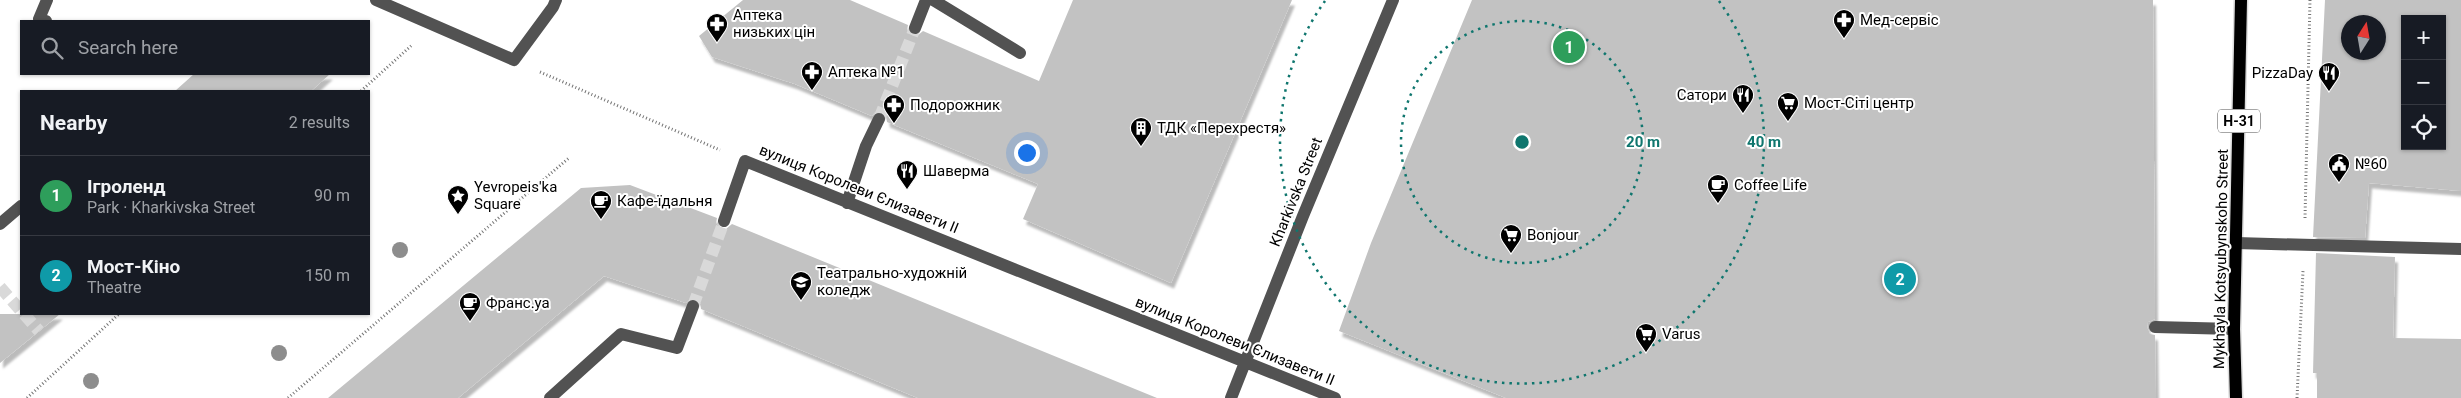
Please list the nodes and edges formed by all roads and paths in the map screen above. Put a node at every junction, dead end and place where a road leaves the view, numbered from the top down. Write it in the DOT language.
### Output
graph roads {
  1 [pos="47,0"];
  2 [pos="376,0"];
  3 [pos="556,0"];
  4 [pos="926,0"];
  5 [pos="933,0"];
  6 [pos="1393,0"];
  7 [pos="2241,0"];
  8 [pos="2310,0"];
  9 [pos="44,20"];
  10 [pos="915,28"];
  11 [pos="1020,53"];
  12 [pos="514,60"];
  13 [pos="879,119"];
  14 [pos="570,157"];
  15 [pos="746,160"];
  16 [pos="847,203"];
  17 [pos="20,207"];
  18 [pos="724,221"];
  19 [pos="0,224"];
  20 [pos="2236,243"];
  21 [pos="2305,245"];
  22 [pos="2461,249"];
  23 [pos="693,306"];
  24 [pos="118,315"];
  25 [pos="2155,327"];
  26 [pos="2234,329"];
  27 [pos="1244,362"];
  28 [pos="27,398"];
  29 [pos="288,398"];
  30 [pos="550,398"];
  31 [pos="1231,398"];
  32 [pos="1335,398"];
  33 [pos="2236,398"];
  34 [pos="2298,398"];
  1 -- 9 [label="street"];
  2 -- 12 [label="street"];
  3 -- 12 [label="street"];
  4 -- 10 [label="street"];
  5 -- 11 [label="street"];
  6 -- 27 [label="street, Kharkivska Street"];
  7 -- 20 [label="main road, Mykhayla Kotsyubynskoho Street / Н-31"];
  8 -- 21 [label="path"];
  12 -- 15 [label="path, вулиця Королеви Єлизавети ІІ"];
  13 -- 16 [label="street"];
  14 -- 29 [label="path"];
  15 -- 16 [label="street, вулиця Королеви Єлизавети ІІ"];
  15 -- 18 [label="street"];
  16 -- 27 [label="street, вулиця Королеви Єлизавети ІІ"];
  17 -- 19 [label="street"];
  20 -- 21 [label="street"];
  20 -- 26 [label="main road, Mykhayla Kotsyubynskoho Street / Н-31"];
  21 -- 22 [label="street"];
  21 -- 34 [label="path"];
  23 -- 30 [label="street"];
  24 -- 28 [label="path"];
  25 -- 26 [label="street"];
  26 -- 33 [label="main road, Mykhayla Kotsyubynskoho Street / Н-31"];
  27 -- 31 [label="street, Kharkivska Street"];
  27 -- 32 [label="street, вулиця Королеви Єлизавети ІІ"];
}
